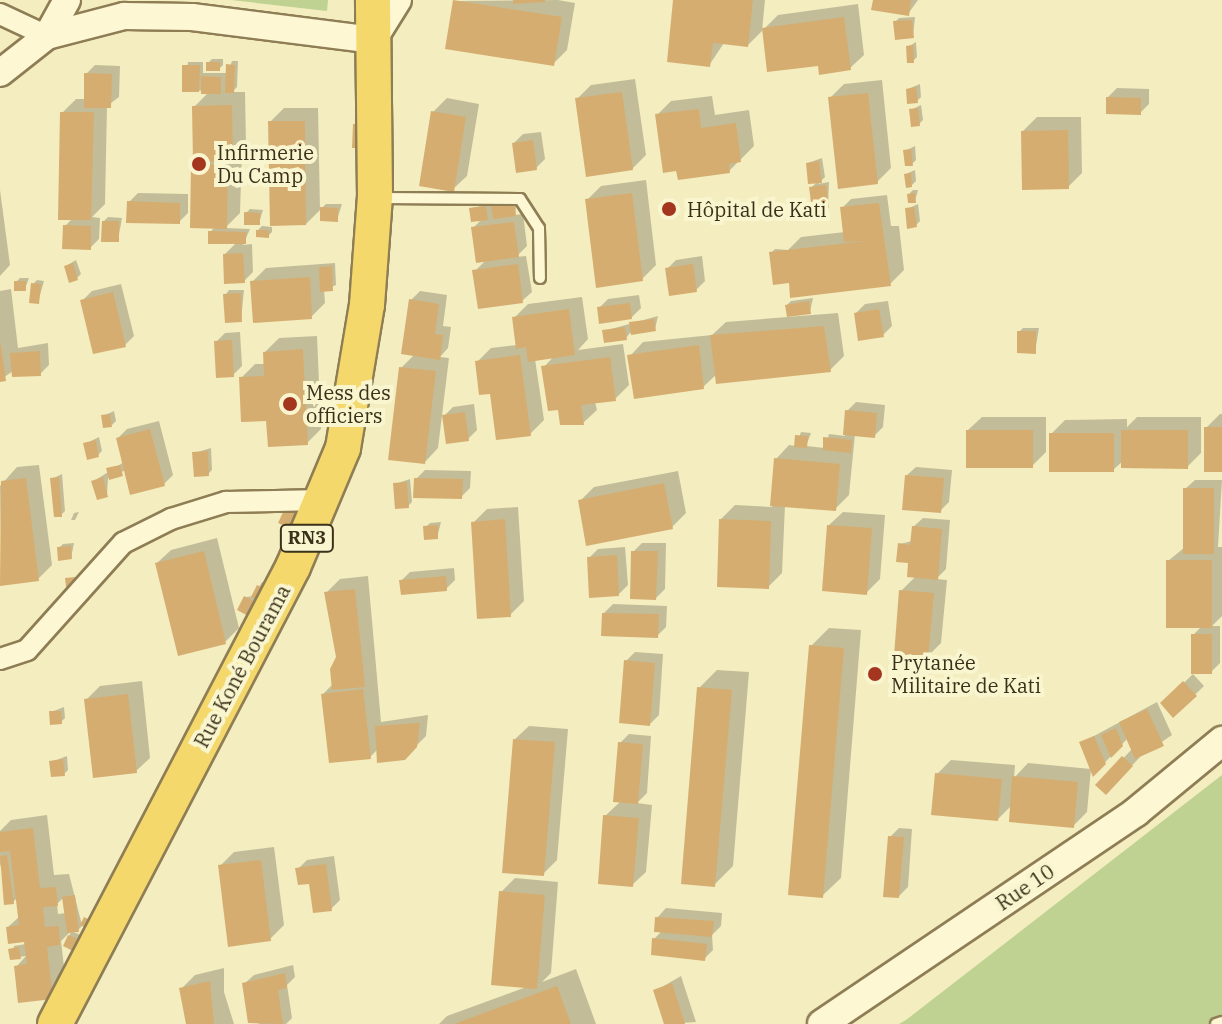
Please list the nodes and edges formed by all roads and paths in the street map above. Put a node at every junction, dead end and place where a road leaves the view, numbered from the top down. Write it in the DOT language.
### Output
graph roads {
  1 [pos="67,0"];
  2 [pos="373,0"];
  3 [pos="398,0"];
  4 [pos="115,8"];
  5 [pos="0,14"];
  6 [pos="47,36"];
  7 [pos="373,40"];
  8 [pos="0,73"];
  9 [pos="375,197"];
  10 [pos="540,278"];
  11 [pos="324,500"];
  12 [pos="0,659"];
  13 [pos="1222,741"];
  14 [pos="1222,1022"];
  15 [pos="55,1024"];
  16 [pos="822,1024"];
  17 [pos="1216,1024"];
  1 -- 6 [label="street"];
  2 -- 7 [label="highway, Rue Koné Bourama / RN3"];
  3 -- 7 [label="street"];
  4 -- 6 [label="street"];
  4 -- 7 [label="street"];
  5 -- 6 [label="street"];
  6 -- 8 [label="street"];
  7 -- 9 [label="highway, Rue Koné Bourama / RN3"];
  9 -- 10 [label="lane"];
  9 -- 11 [label="highway, Rue Koné Bourama / RN3"];
  11 -- 12 [label="street"];
  11 -- 15 [label="highway, Rue Koné Bourama / RN3"];
  13 -- 16 [label="main road, Rue 10"];
  14 -- 17 [label="lane"];
}
